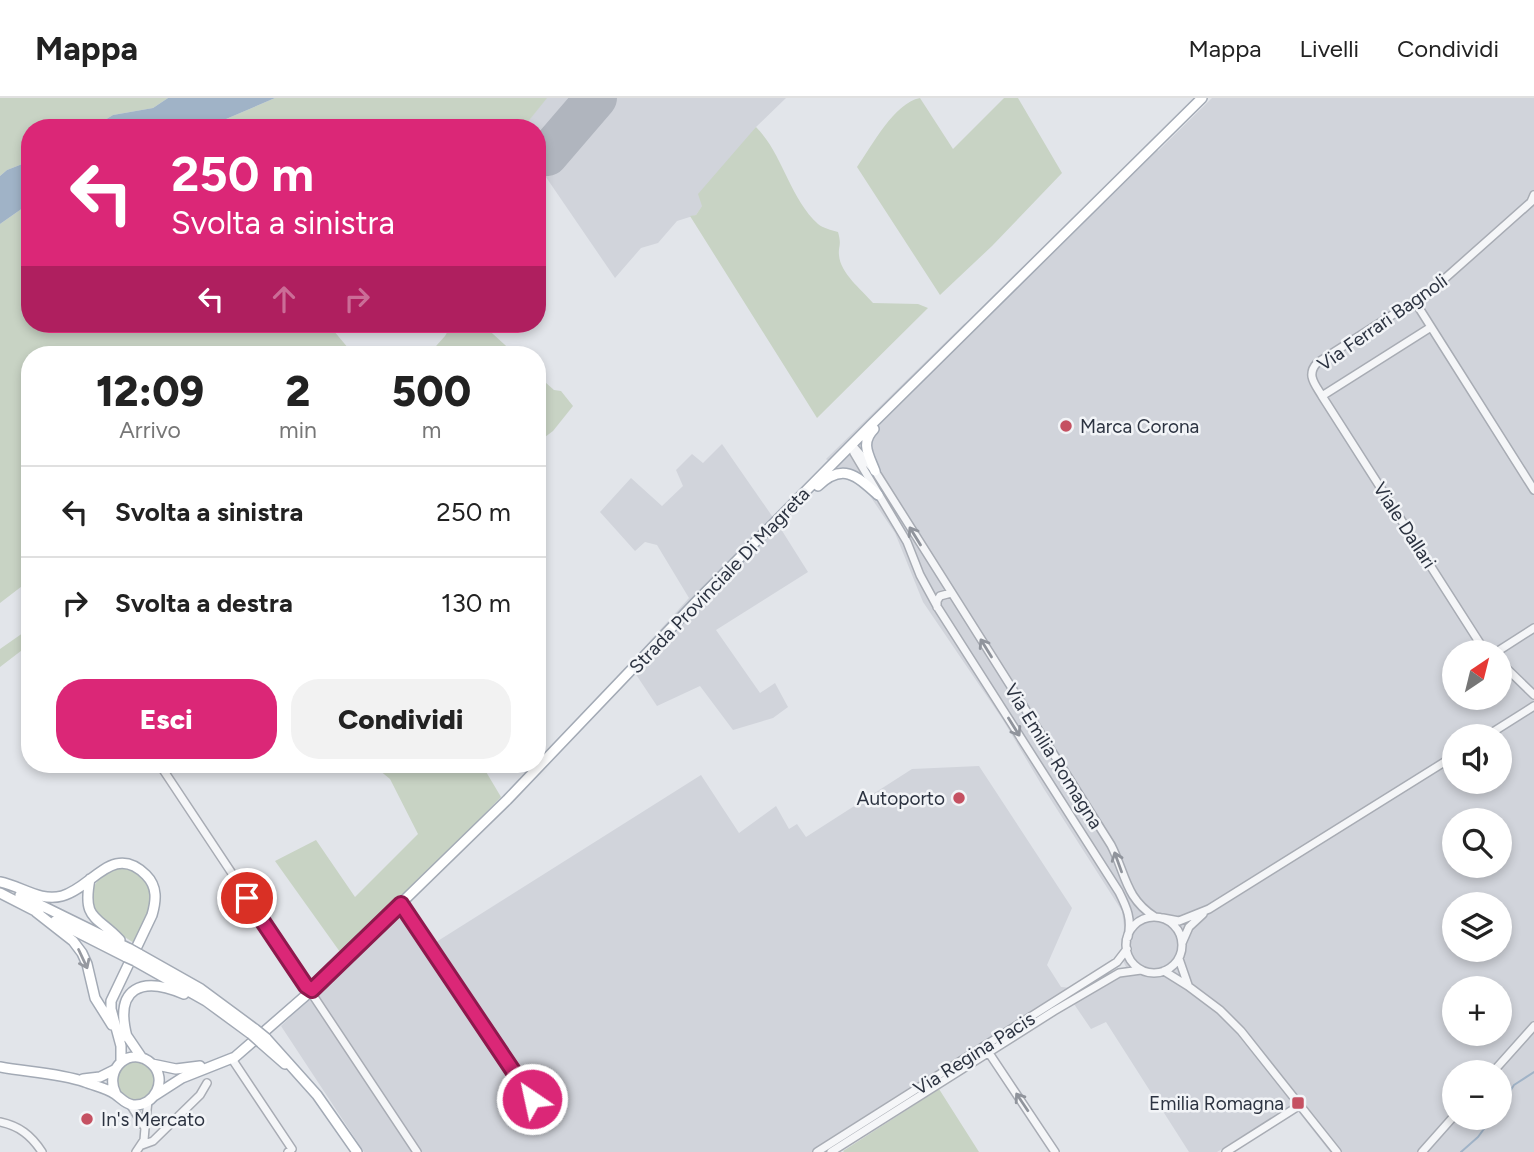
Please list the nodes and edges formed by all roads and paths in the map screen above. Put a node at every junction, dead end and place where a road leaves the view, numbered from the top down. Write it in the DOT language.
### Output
graph roads {
  1 [pos="1202,98"];
  2 [pos="1533,201"];
  3 [pos="1414,300"];
  4 [pos="1431,327"];
  5 [pos="904,393"];
  6 [pos="1322,396"];
  7 [pos="851,445"];
  8 [pos="874,471"];
  9 [pos="1534,490"];
  10 [pos="878,495"];
  11 [pos="787,510"];
  12 [pos="951,593"];
  13 [pos="937,608"];
  14 [pos="1534,628"];
  15 [pos="1478,640"];
  16 [pos="1512,642"];
  17 [pos="1512,674"];
  18 [pos="1534,695"];
  19 [pos="1534,706"];
  20 [pos="1506,724"];
  21 [pos="546,760"];
  22 [pos="1442,763"];
  23 [pos="165,773"];
  24 [pos="533,773"];
  25 [pos="90,879"];
  26 [pos="0,883"];
  27 [pos="0,893"];
  28 [pos="401,904"];
  29 [pos="1209,909"];
  30 [pos="36,912"];
  31 [pos="1159,918"];
  32 [pos="1128,937"];
  33 [pos="1182,943"];
  34 [pos="1127,949"];
  35 [pos="131,953"];
  36 [pos="1179,959"];
  37 [pos="1141,970"];
  38 [pos="1164,971"];
  39 [pos="1188,986"];
  40 [pos="116,988"];
  41 [pos="312,990"];
  42 [pos="206,1001"];
  43 [pos="1534,1026"];
  44 [pos="253,1031"];
  45 [pos="127,1037"];
  46 [pos="121,1046"];
  47 [pos="989,1053"];
  48 [pos="142,1058"];
  49 [pos="232,1059"];
  50 [pos="1504,1060"];
  51 [pos="152,1064"];
  52 [pos="117,1066"];
  53 [pos="0,1067"];
  54 [pos="78,1080"];
  55 [pos="207,1083"];
  56 [pos="116,1094"];
  57 [pos="151,1099"];
  58 [pos="532,1099"];
  59 [pos="130,1104"];
  60 [pos="1300,1105"];
  61 [pos="0,1122"];
  62 [pos="1442,1130"];
  63 [pos="145,1131"];
  64 [pos="161,1131"];
  65 [pos="142,1145"];
  66 [pos="290,1151"];
  67 [pos="41,1152"];
  68 [pos="136,1152"];
  69 [pos="357,1152"];
  70 [pos="417,1152"];
  71 [pos="817,1152"];
  72 [pos="831,1152"];
  73 [pos="1055,1152"];
  74 [pos="1226,1152"];
  75 [pos="1337,1152"];
  76 [pos="1422,1152"];
  1 -- 5 [label="main road, Strada Provinciale Di Magreta"];
  2 -- 3 [label="street, Via Ferrari Bagnoli"];
  3 -- 4 [label="street"];
  3 -- 6 [label="street, Via Ferrari Bagnoli"];
  4 -- 6 [label="street, Via Ferrari Bagnoli"];
  4 -- 9 [label="street"];
  5 -- 7 [label="main road, Strada Provinciale Di Magreta"];
  5 -- 8 [label="main road"];
  6 -- 15 [label="street, Viale Dallari"];
  7 -- 8 [label="street, Via Emilia Romagna"];
  7 -- 10 [label="street, Via Emilia Romagna"];
  7 -- 11 [label="main road, Strada Provinciale Di Magreta"];
  12 -- 8 [label="street, Via Emilia Romagna, one-way"];
  10 -- 11 [label="main road"];
  10 -- 13 [label="street, Via Emilia Romagna"];
  11 -- 21 [label="main road, Strada Provinciale Di Magreta"];
  12 -- 13 [label="street"];
  31 -- 12 [label="street, Via Emilia Romagna, one-way"];
  13 -- 32 [label="street, Via Emilia Romagna, one-way"];
  14 -- 16 [label="street"];
  17 -- 18 [label="street"];
  19 -- 20 [label="street"];
  22 -- 29 [label="street"];
  23 -- 41 [label="street"];
  24 -- 28 [label="main road, Strada Provinciale Di Magreta"];
  25 -- 26 [label="main road"];
  25 -- 35 [label="main road"];
  25 -- 40 [label="main road"];
  26 -- 35 [label="main road"];
  27 -- 30 [label="main road"];
  28 -- 41 [label="main road, Strada Provinciale Di Magreta"];
  28 -- 58 [label="street"];
  29 -- 31 [label="street"];
  29 -- 33 [label="street"];
  30 -- 35 [label="main road"];
  30 -- 46 [label="main road, one-way"];
  31 -- 32 [label="street"];
  31 -- 33 [label="street, Via Emilia Romagna"];
  32 -- 34 [label="street, Via Emilia Romagna"];
  33 -- 36 [label="street"];
  34 -- 37 [label="street"];
  34 -- 71 [label="street, Via Regina Pacis"];
  35 -- 42 [label="main road"];
  35 -- 44 [label="main road"];
  36 -- 38 [label="street"];
  36 -- 39 [label="street"];
  37 -- 38 [label="street"];
  37 -- 47 [label="street, Via Regina Pacis"];
  38 -- 39 [label="street"];
  39 -- 60 [label="street"];
  40 -- 45 [label="main road"];
  40 -- 46 [label="main road"];
  41 -- 49 [label="main road, Strada Provinciale Di Magreta"];
  41 -- 70 [label="street"];
  42 -- 44 [label="main road"];
  42 -- 45 [label="main road"];
  43 -- 50 [label="street"];
  44 -- 69 [label="main road, bridge"];
  45 -- 48 [label="main road"];
  46 -- 52 [label="main road"];
  47 -- 72 [label="street, Via Regina Pacis"];
  73 -- 47 [label="street, one-way"];
  48 -- 51 [label="main road"];
  48 -- 52 [label="main road"];
  49 -- 51 [label="main road"];
  49 -- 57 [label="main road"];
  49 -- 66 [label="street"];
  51 -- 57 [label="main road"];
  52 -- 54 [label="main road"];
  52 -- 56 [label="main road"];
  53 -- 54 [label="main road"];
  54 -- 56 [label="main road"];
  55 -- 64 [label="street"];
  56 -- 59 [label="main road"];
  57 -- 59 [label="main road"];
  57 -- 63 [label="street"];
  59 -- 63 [label="street"];
  60 -- 74 [label="street"];
  60 -- 75 [label="street"];
  61 -- 67 [label="street"];
  62 -- 76 [label="street"];
  63 -- 64 [label="street"];
  63 -- 65 [label="street"];
  64 -- 65 [label="street"];
  65 -- 68 [label="street"];
}
